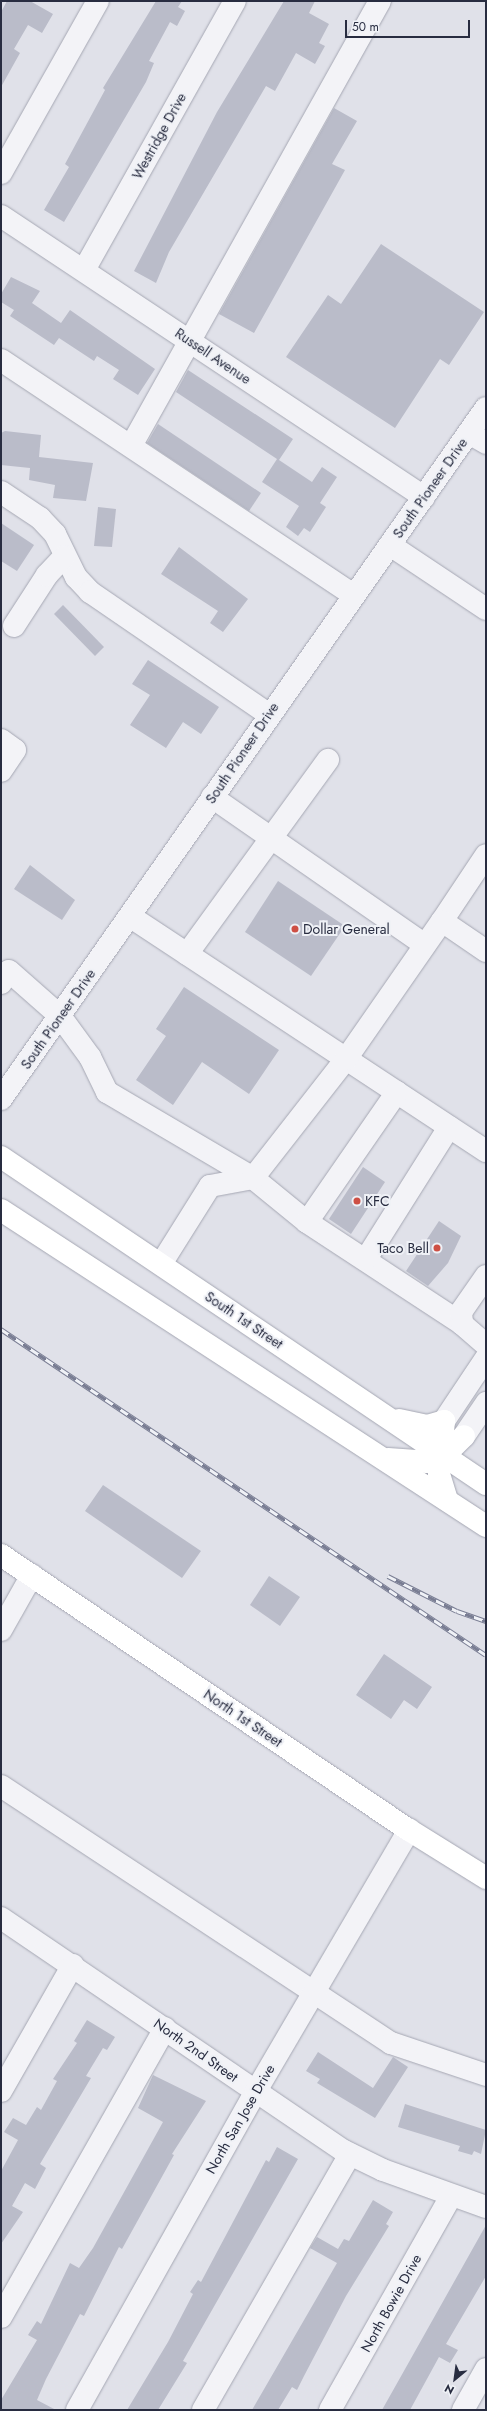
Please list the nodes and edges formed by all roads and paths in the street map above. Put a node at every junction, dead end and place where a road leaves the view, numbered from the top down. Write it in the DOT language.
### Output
graph roads {
  1 [pos="98,1"];
  2 [pos="235,1"];
  3 [pos="380,1"];
  4 [pos="1,173"];
  5 [pos="1,216"];
  6 [pos="84,270"];
  7 [pos="190,341"];
  8 [pos="1,360"];
  9 [pos="486,408"];
  10 [pos="477,438"];
  11 [pos="131,446"];
  12 [pos="1,492"];
  13 [pos="424,497"];
  14 [pos="390,545"];
  15 [pos="64,557"];
  16 [pos="353,596"];
  17 [pos="486,609"];
  18 [pos="14,626"];
  19 [pos="268,714"];
  20 [pos="1,740"];
  21 [pos="328,760"];
  22 [pos="1,771"];
  23 [pos="212,797"];
  24 [pos="272,840"];
  25 [pos="486,855"];
  26 [pos="131,917"];
  27 [pos="442,921"];
  28 [pos="425,945"];
  29 [pos="486,951"];
  30 [pos="188,954"];
  31 [pos="3,976"];
  32 [pos="60,1016"];
  33 [pos="346,1059"];
  34 [pos="397,1092"];
  35 [pos="1,1099"];
  36 [pos="449,1127"];
  37 [pos="486,1151"];
  38 [pos="1,1157"];
  39 [pos="252,1178"];
  40 [pos="1,1210"];
  41 [pos="307,1222"];
  42 [pos="366,1259"];
  43 [pos="161,1264"];
  44 [pos="486,1276"];
  45 [pos="462,1324"];
  46 [pos="486,1344"];
  47 [pos="486,1358"];
  48 [pos="486,1403"];
  49 [pos="386,1416"];
  50 [pos="444,1421"];
  51 [pos="464,1436"];
  52 [pos="441,1454"];
  53 [pos="385,1458"];
  54 [pos="486,1475"];
  55 [pos="486,1484"];
  56 [pos="447,1500"];
  57 [pos="486,1526"];
  58 [pos="1,1555"];
  59 [pos="32,1575"];
  60 [pos="1,1630"];
  61 [pos="1,1786"];
  62 [pos="409,1830"];
  63 [pos="486,1878"];
  64 [pos="1,1918"];
  65 [pos="73,1965"];
  66 [pos="314,1993"];
  67 [pos="165,2028"];
  68 [pos="486,2075"];
  69 [pos="1,2091"];
  70 [pos="256,2091"];
  71 [pos="350,2154"];
  72 [pos="451,2196"];
  73 [pos="486,2207"];
  74 [pos="1,2317"];
  75 [pos="486,2369"];
  76 [pos="77,2410"];
  77 [pos="203,2410"];
  78 [pos="330,2410"];
  79 [pos="462,2410"];
  1 -- 4 [label="street"];
  2 -- 6 [label="street, Westridge Drive"];
  3 -- 7 [label="street"];
  5 -- 6 [label="street, Russell Avenue"];
  6 -- 7 [label="street, Russell Avenue"];
  7 -- 11 [label="street"];
  7 -- 13 [label="street, Russell Avenue"];
  8 -- 11 [label="street"];
  9 -- 10 [label="street, South Pioneer Drive"];
  10 -- 13 [label="street, South Pioneer Drive"];
  11 -- 16 [label="street"];
  12 -- 15 [label="street"];
  13 -- 14 [label="street, South Pioneer Drive"];
  14 -- 16 [label="street, South Pioneer Drive"];
  14 -- 17 [label="street"];
  15 -- 18 [label="street"];
  15 -- 19 [label="street"];
  16 -- 19 [label="street, South Pioneer Drive"];
  19 -- 23 [label="street, South Pioneer Drive"];
  20 -- 22 [label="street"];
  21 -- 24 [label="street"];
  23 -- 24 [label="street"];
  23 -- 26 [label="street, South Pioneer Drive"];
  24 -- 28 [label="street"];
  24 -- 30 [label="street"];
  25 -- 27 [label="street"];
  26 -- 30 [label="street"];
  26 -- 32 [label="street, South Pioneer Drive"];
  27 -- 28 [label="street"];
  27 -- 29 [label="street"];
  28 -- 33 [label="street"];
  30 -- 33 [label="street"];
  31 -- 32 [label="street"];
  32 -- 35 [label="street, South Pioneer Drive"];
  32 -- 39 [label="street"];
  33 -- 34 [label="street"];
  33 -- 39 [label="street"];
  34 -- 36 [label="street"];
  34 -- 41 [label="street"];
  36 -- 37 [label="street"];
  36 -- 42 [label="street"];
  38 -- 43 [label="main road, South 1st Street"];
  39 -- 41 [label="street"];
  39 -- 43 [label="street"];
  40 -- 53 [label="main road"];
  41 -- 42 [label="street"];
  42 -- 45 [label="street"];
  43 -- 49 [label="main road, South 1st Street"];
  44 -- 45 [label="street"];
  45 -- 46 [label="street"];
  47 -- 50 [label="street"];
  48 -- 51 [label="street"];
  49 -- 50 [label="main road"];
  49 -- 52 [label="main road, South 1st Street"];
  50 -- 52 [label="main road"];
  51 -- 52 [label="main road"];
  51 -- 54 [label="main road"];
  52 -- 53 [label="main road"];
  52 -- 55 [label="main road, South 1st Street"];
  52 -- 56 [label="main road"];
  53 -- 56 [label="main road"];
  56 -- 57 [label="main road"];
  58 -- 59 [label="main road, North 1st Street"];
  59 -- 60 [label="street"];
  59 -- 62 [label="main road, North 1st Street"];
  61 -- 66 [label="street"];
  62 -- 63 [label="main road, North 1st Street"];
  62 -- 66 [label="street, North San Jose Drive"];
  64 -- 65 [label="street, North 2nd Street"];
  65 -- 67 [label="street, North 2nd Street"];
  65 -- 69 [label="street"];
  66 -- 68 [label="street"];
  66 -- 70 [label="street, North San Jose Drive"];
  67 -- 70 [label="street, North 2nd Street"];
  67 -- 74 [label="street"];
  70 -- 71 [label="street, North 2nd Street"];
  70 -- 76 [label="street, North San Jose Drive"];
  71 -- 72 [label="street, North 2nd Street"];
  71 -- 77 [label="street"];
  72 -- 73 [label="street, North 2nd Street"];
  72 -- 78 [label="street, North Bowie Drive"];
  75 -- 79 [label="street"];
}
